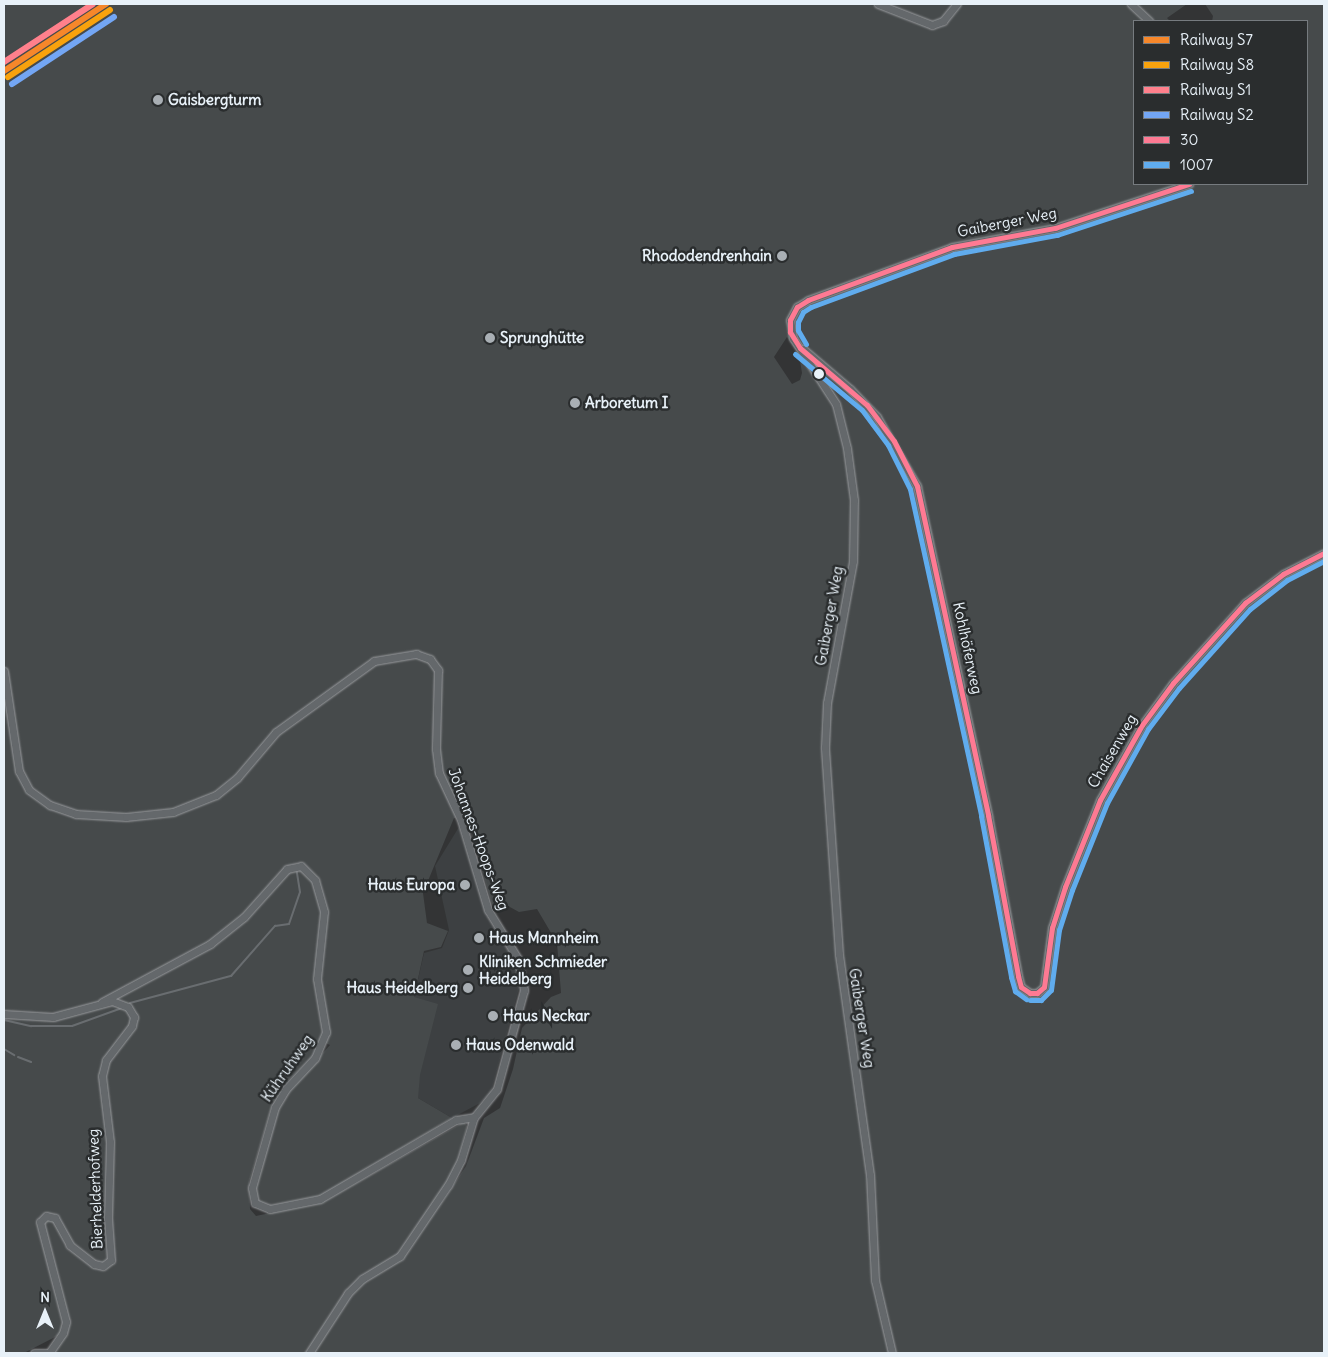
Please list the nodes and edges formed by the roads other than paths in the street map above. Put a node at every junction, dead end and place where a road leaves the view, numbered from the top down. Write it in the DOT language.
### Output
graph roads {
  1 [pos="878,4"];
  2 [pos="958,4"];
  3 [pos="1131,4"];
  4 [pos="1148,20"];
  5 [pos="1186,185"];
  6 [pos="800,348"];
  7 [pos="1324,553"];
  8 [pos="4,672"];
  9 [pos="1030,994"];
  10 [pos="102,1002"];
  11 [pos="4,1014"];
  12 [pos="474,1117"];
  13 [pos="34,1353"];
  14 [pos="49,1353"];
  15 [pos="308,1353"];
  16 [pos="892,1353"];
  1 -- 2 [label="street"];
  3 -- 4 [label="street"];
  5 -- 6 [label="street, Gaiberger Weg"];
  6 -- 9 [label="street, Kohlhöferweg"];
  6 -- 16 [label="street, Gaiberger Weg"];
  7 -- 9 [label="street, Chaisenweg"];
  8 -- 12 [label="street, Johannes-Hoops-Weg"];
  10 -- 11 [label="street"];
  10 -- 12 [label="street, Kühruhweg"];
  10 -- 14 [label="street, Bierhelderhofweg"];
  12 -- 15 [label="street"];
  13 -- 14 [label="street"];
}
